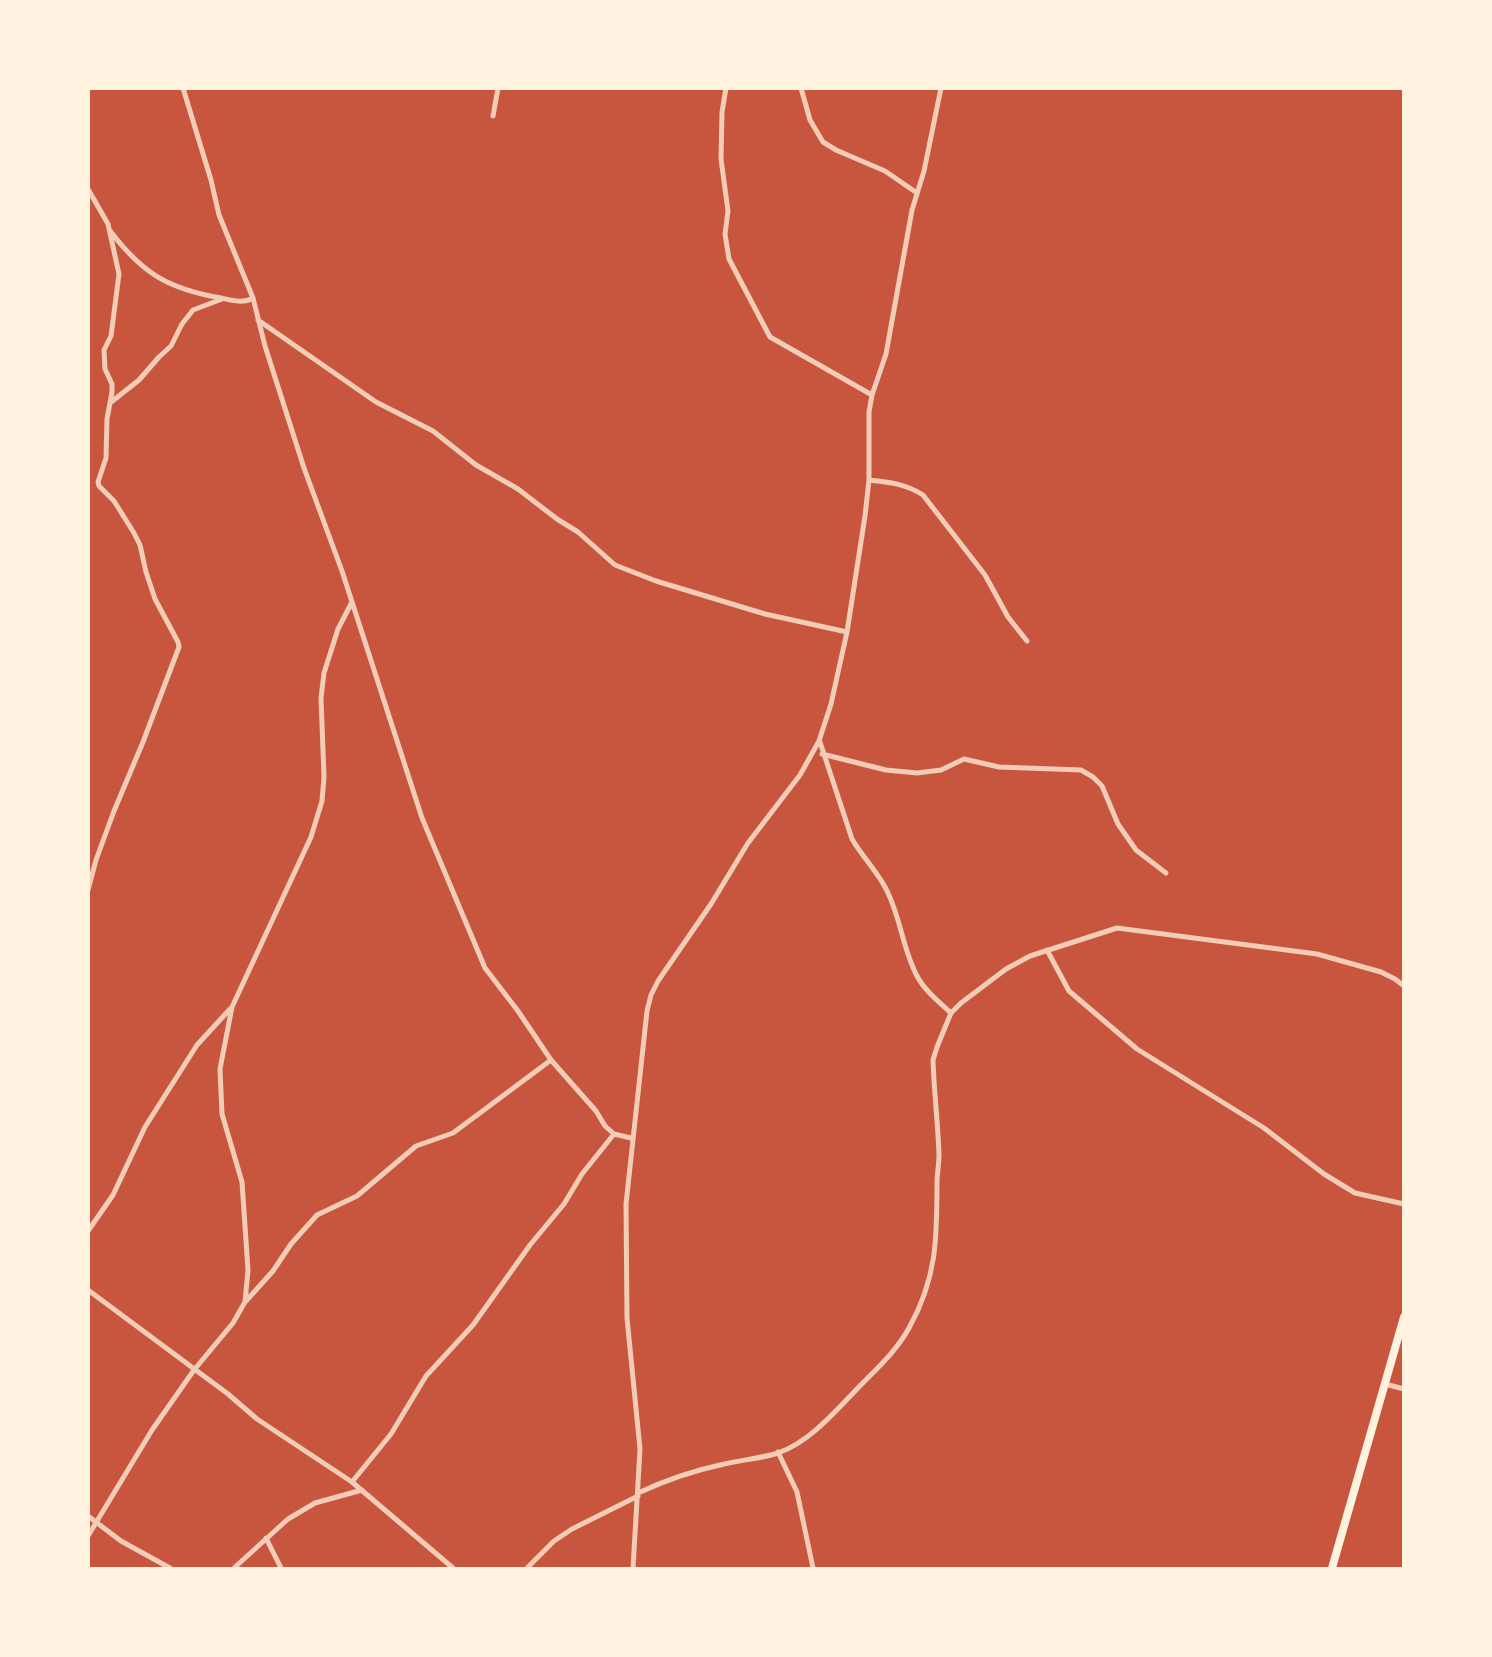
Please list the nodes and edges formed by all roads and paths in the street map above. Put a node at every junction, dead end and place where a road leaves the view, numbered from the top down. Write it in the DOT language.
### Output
graph roads {
  1 [pos="183,88"];
  2 [pos="498,88"];
  3 [pos="726,88"];
  4 [pos="801,88"];
  5 [pos="941,88"];
  6 [pos="493,116"];
  7 [pos="88,189"];
  8 [pos="917,193"];
  9 [pos="110,231"];
  10 [pos="222,298"];
  11 [pos="253,298"];
  12 [pos="258,320"];
  13 [pos="872,395"];
  14 [pos="110,403"];
  15 [pos="869,480"];
  16 [pos="352,602"];
  17 [pos="847,632"];
  18 [pos="1027,642"];
  19 [pos="819,741"];
  20 [pos="822,754"];
  21 [pos="1166,873"];
  22 [pos="88,890"];
  23 [pos="1047,950"];
  24 [pos="1404,986"];
  25 [pos="232,1007"];
  26 [pos="951,1013"];
  27 [pos="551,1060"];
  28 [pos="614,1134"];
  29 [pos="632,1137"];
  30 [pos="1404,1204"];
  31 [pos="88,1232"];
  32 [pos="88,1290"];
  33 [pos="245,1302"];
  34 [pos="1404,1318"];
  35 [pos="194,1370"];
  36 [pos="1384,1384"];
  37 [pos="1404,1389"];
  38 [pos="778,1452"];
  39 [pos="352,1482"];
  40 [pos="362,1490"];
  41 [pos="638,1494"];
  42 [pos="88,1516"];
  43 [pos="96,1523"];
  44 [pos="88,1536"];
  45 [pos="266,1538"];
  46 [pos="170,1569"];
  47 [pos="234,1569"];
  48 [pos="281,1569"];
  49 [pos="453,1569"];
  50 [pos="527,1569"];
  51 [pos="633,1569"];
  52 [pos="813,1569"];
  53 [pos="1332,1569"];
  1 -- 11 [label="street"];
  2 -- 6 [label="street"];
  3 -- 13 [label="street"];
  4 -- 8 [label="street"];
  5 -- 8 [label="street"];
  7 -- 9 [label="street"];
  8 -- 13 [label="street"];
  9 -- 10 [label="street"];
  9 -- 14 [label="street"];
  10 -- 11 [label="street"];
  10 -- 14 [label="street"];
  11 -- 12 [label="street"];
  12 -- 16 [label="street"];
  12 -- 17 [label="street"];
  13 -- 15 [label="street"];
  14 -- 22 [label="street"];
  15 -- 17 [label="street"];
  15 -- 18 [label="street"];
  16 -- 25 [label="street"];
  16 -- 27 [label="street"];
  17 -- 19 [label="street"];
  19 -- 20 [label="street"];
  19 -- 29 [label="street"];
  20 -- 21 [label="street"];
  20 -- 26 [label="street"];
  23 -- 24 [label="street"];
  23 -- 26 [label="street"];
  23 -- 30 [label="street"];
  25 -- 31 [label="street"];
  25 -- 33 [label="street"];
  26 -- 38 [label="street"];
  27 -- 28 [label="street"];
  27 -- 33 [label="street"];
  28 -- 29 [label="street"];
  28 -- 39 [label="street"];
  29 -- 41 [label="street"];
  32 -- 35 [label="street"];
  33 -- 35 [label="street"];
  34 -- 36 [label="main road"];
  35 -- 39 [label="street"];
  35 -- 43 [label="street"];
  36 -- 37 [label="street"];
  36 -- 53 [label="main road"];
  38 -- 41 [label="street"];
  38 -- 52 [label="street"];
  39 -- 40 [label="street"];
  40 -- 45 [label="street"];
  40 -- 49 [label="street"];
  41 -- 50 [label="street"];
  41 -- 51 [label="street"];
  42 -- 43 [label="street"];
  43 -- 44 [label="street"];
  43 -- 46 [label="street"];
  45 -- 47 [label="street"];
  45 -- 48 [label="street"];
}
